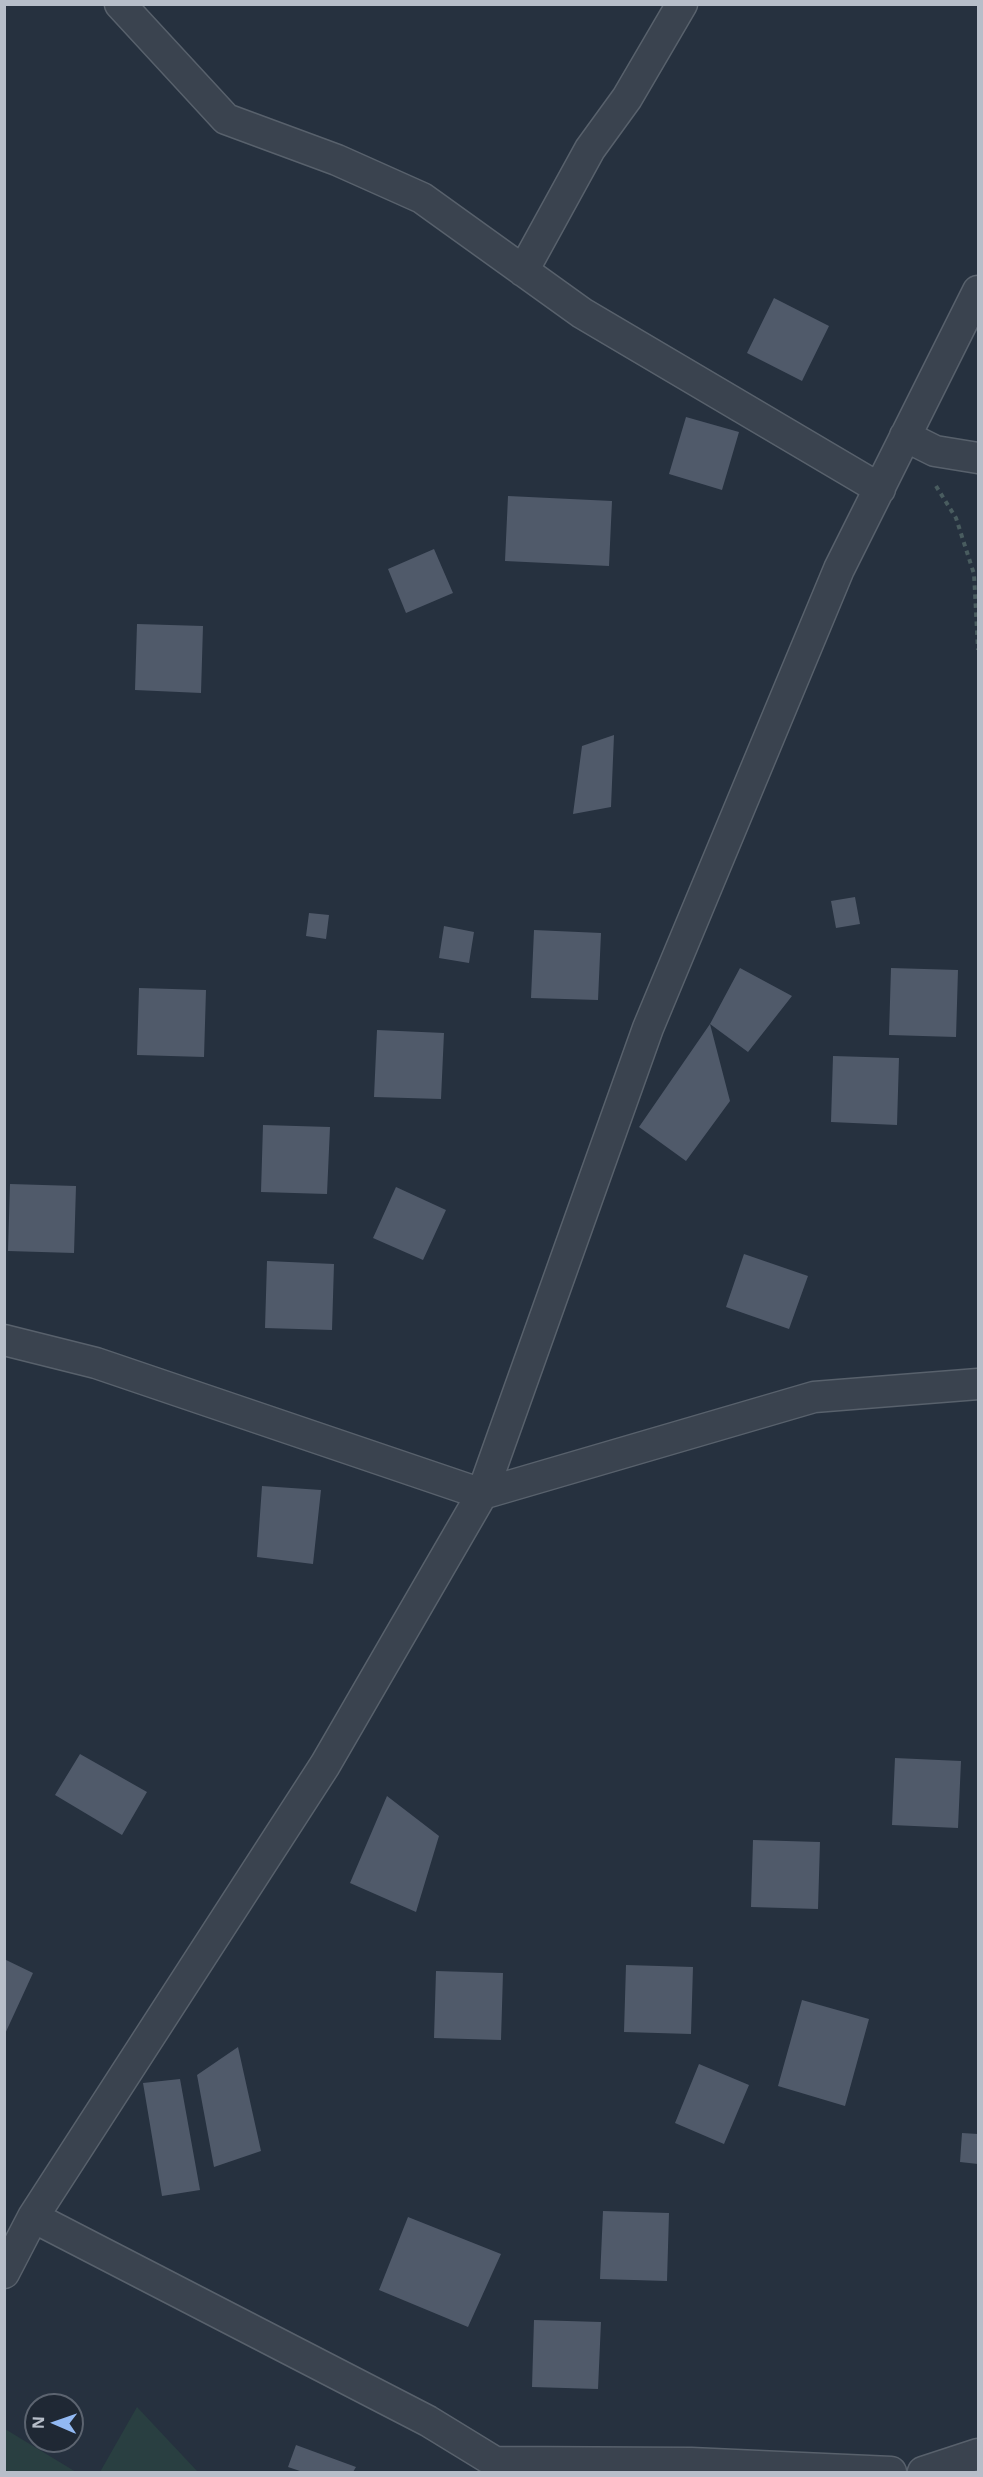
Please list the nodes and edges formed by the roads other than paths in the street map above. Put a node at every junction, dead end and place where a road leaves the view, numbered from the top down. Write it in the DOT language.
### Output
graph roads {
  1 [pos="120,4"];
  2 [pos="682,4"];
  3 [pos="523,271"];
  4 [pos="978,291"];
  5 [pos="905,436"];
  6 [pos="978,458"];
  7 [pos="879,489"];
  8 [pos="4,1340"];
  9 [pos="978,1384"];
  10 [pos="482,1494"];
  11 [pos="33,2217"];
  12 [pos="4,2273"];
  13 [pos="978,2454"];
  14 [pos="891,2472"];
  15 [pos="923,2472"];
  1 -- 3 [label="street"];
  2 -- 3 [label="street"];
  3 -- 7 [label="street"];
  4 -- 5 [label="street"];
  5 -- 6 [label="street"];
  5 -- 7 [label="street"];
  7 -- 10 [label="street"];
  8 -- 10 [label="street"];
  9 -- 10 [label="street"];
  10 -- 11 [label="street"];
  11 -- 12 [label="street"];
  11 -- 14 [label="street"];
  13 -- 15 [label="street"];
}
